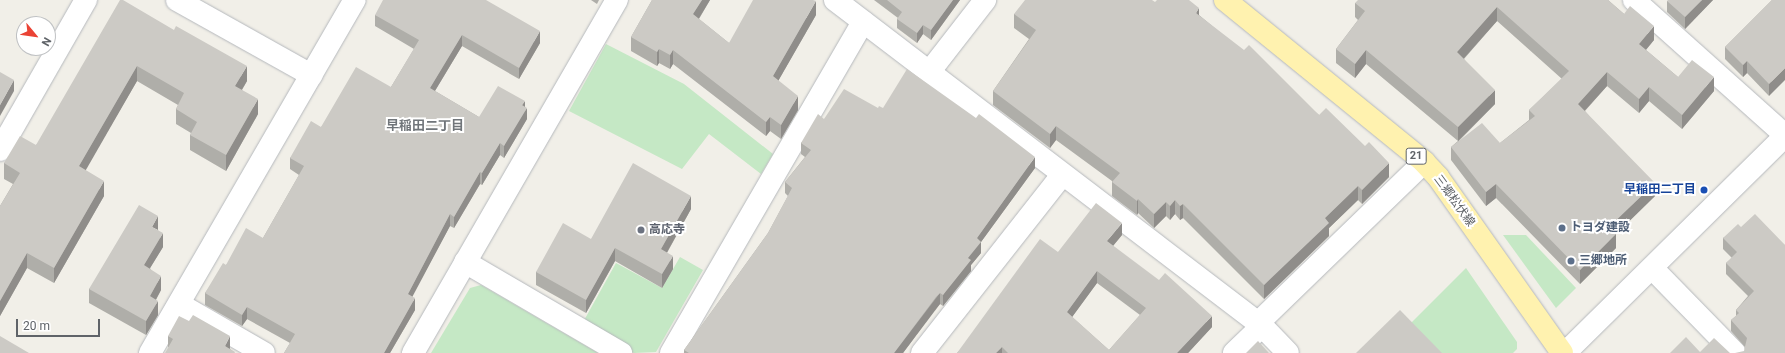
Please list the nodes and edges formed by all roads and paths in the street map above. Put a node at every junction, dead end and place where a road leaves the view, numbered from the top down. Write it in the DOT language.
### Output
graph roads {
  1 [pos="86,0"];
  2 [pos="177,0"];
  3 [pos="355,0"];
  4 [pos="617,0"];
  5 [pos="835,0"];
  6 [pos="985,0"];
  7 [pos="1225,0"];
  8 [pos="1634,0"];
  9 [pos="863,22"];
  10 [pos="930,71"];
  11 [pos="310,75"];
  12 [pos="1785,136"];
  13 [pos="0,150"];
  14 [pos="1424,162"];
  15 [pos="1062,175"];
  16 [pos="466,262"];
  17 [pos="1653,269"];
  18 [pos="179,304"];
  19 [pos="1260,324"];
  20 [pos="150,353"];
  21 [pos="264,353"];
  22 [pos="413,353"];
  23 [pos="621,353"];
  24 [pos="671,353"];
  25 [pos="922,353"];
  26 [pos="1234,353"];
  27 [pos="1288,353"];
  28 [pos="1564,353"];
  29 [pos="1735,353"];
  1 -- 13 [label="street"];
  2 -- 11 [label="street"];
  3 -- 11 [label="street"];
  4 -- 16 [label="street"];
  5 -- 9 [label="street"];
  6 -- 10 [label="street"];
  7 -- 14 [label="main road, 三郷松伏線 / 21"];
  8 -- 12 [label="street"];
  9 -- 10 [label="street"];
  9 -- 24 [label="street"];
  10 -- 15 [label="street"];
  11 -- 18 [label="street"];
  12 -- 17 [label="street"];
  14 -- 19 [label="street"];
  14 -- 28 [label="main road, 三郷松伏線 / 21"];
  15 -- 19 [label="street"];
  15 -- 25 [label="street"];
  16 -- 22 [label="street"];
  16 -- 23 [label="street"];
  17 -- 28 [label="street"];
  17 -- 29 [label="street"];
  18 -- 20 [label="street"];
  18 -- 21 [label="street"];
  19 -- 26 [label="street"];
  19 -- 27 [label="street"];
}
